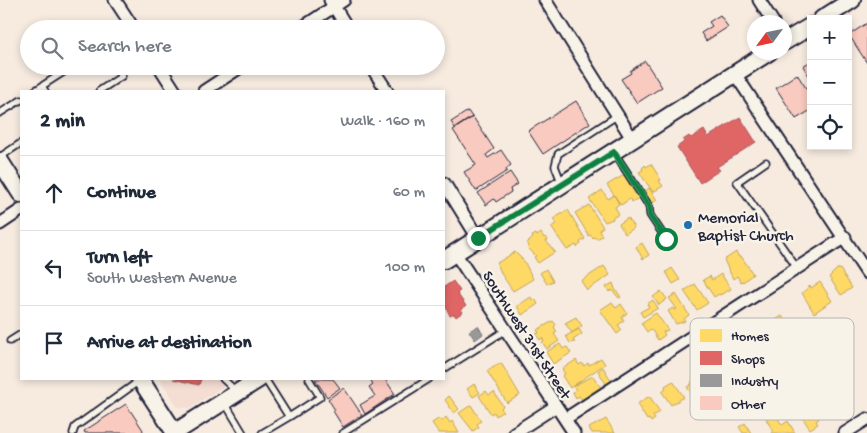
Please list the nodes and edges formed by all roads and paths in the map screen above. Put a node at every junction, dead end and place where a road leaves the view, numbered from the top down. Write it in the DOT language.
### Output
graph roads {
  1 [pos="115,0"];
  2 [pos="344,0"];
  3 [pos="545,0"];
  4 [pos="759,0"];
  5 [pos="852,0"];
  6 [pos="332,3"];
  7 [pos="769,15"];
  8 [pos="828,15"];
  9 [pos="128,20"];
  10 [pos="311,20"];
  11 [pos="342,20"];
  12 [pos="807,28"];
  13 [pos="792,38"];
  14 [pos="757,60"];
  15 [pos="735,74"];
  16 [pos="61,75"];
  17 [pos="121,75"];
  18 [pos="165,75"];
  19 [pos="228,75"];
  20 [pos="377,75"];
  21 [pos="43,89"];
  22 [pos="101,90"];
  23 [pos="174,90"];
  24 [pos="206,90"];
  25 [pos="386,90"];
  26 [pos="20,101"];
  27 [pos="1,111"];
  28 [pos="618,115"];
  29 [pos="633,140"];
  30 [pos="20,144"];
  31 [pos="614,152"];
  32 [pos="0,159"];
  33 [pos="766,162"];
  34 [pos="563,184"];
  35 [pos="445,185"];
  36 [pos="20,192"];
  37 [pos="20,211"];
  38 [pos="0,224"];
  39 [pos="845,237"];
  40 [pos="478,238"];
  41 [pos="666,239"];
  42 [pos="449,257"];
  43 [pos="797,268"];
  44 [pos="867,273"];
  45 [pos="720,318"];
  46 [pos="506,330"];
  47 [pos="20,335"];
  48 [pos="690,337"];
  49 [pos="10,341"];
  50 [pos="445,368"];
  51 [pos="139,380"];
  52 [pos="141,380"];
  53 [pos="224,380"];
  54 [pos="257,380"];
  55 [pos="266,380"];
  56 [pos="310,380"];
  57 [pos="427,380"];
  58 [pos="231,397"];
  59 [pos="556,406"];
  60 [pos="289,417"];
  61 [pos="564,419"];
  62 [pos="867,419"];
  63 [pos="73,433"];
  64 [pos="175,433"];
  65 [pos="243,433"];
  66 [pos="262,433"];
  67 [pos="343,433"];
  68 [pos="514,433"];
  69 [pos="574,433"];
  70 [pos="845,433"];
  1 -- 9 [label="street"];
  2 -- 6 [label="street"];
  3 -- 28 [label="street"];
  4 -- 7 [label="street"];
  5 -- 8 [label="main road"];
  6 -- 10 [label="street"];
  6 -- 11 [label="street"];
  12 -- 13 [label="main road"];
  14 -- 15 [label="main road"];
  15 -- 29 [label="main road"];
  15 -- 39 [label="street"];
  16 -- 21 [label="lane"];
  17 -- 22 [label="lane"];
  18 -- 23 [label="street"];
  19 -- 24 [label="street"];
  20 -- 25 [label="street"];
  26 -- 27 [label="lane"];
  28 -- 29 [label="street"];
  28 -- 34 [label="lane"];
  29 -- 31 [label="main road"];
  30 -- 32 [label="lane"];
  31 -- 34 [label="main road"];
  31 -- 41 [label="lane"];
  32 -- 36 [label="main road"];
  33 -- 43 [label="lane"];
  34 -- 40 [label="main road"];
  35 -- 40 [label="street"];
  37 -- 38 [label="street"];
  39 -- 43 [label="street"];
  39 -- 44 [label="street"];
  40 -- 42 [label="main road"];
  42 -- 46 [label="street, Southwest 31st Street"];
  43 -- 45 [label="street"];
  46 -- 50 [label="lane"];
  46 -- 59 [label="street, Southwest 31st Street"];
  47 -- 49 [label="lane"];
  48 -- 61 [label="street"];
  51 -- 63 [label="lane"];
  52 -- 64 [label="main road"];
  53 -- 58 [label="lane"];
  54 -- 58 [label="main road"];
  55 -- 60 [label="lane"];
  56 -- 60 [label="lane"];
  57 -- 67 [label="lane"];
  58 -- 64 [label="main road"];
  58 -- 65 [label="lane"];
  59 -- 61 [label="street, Southwest 31st Street"];
  59 -- 68 [label="street"];
  60 -- 66 [label="lane"];
  61 -- 69 [label="street, Southwest 31st Street"];
  62 -- 70 [label="street"];
}
